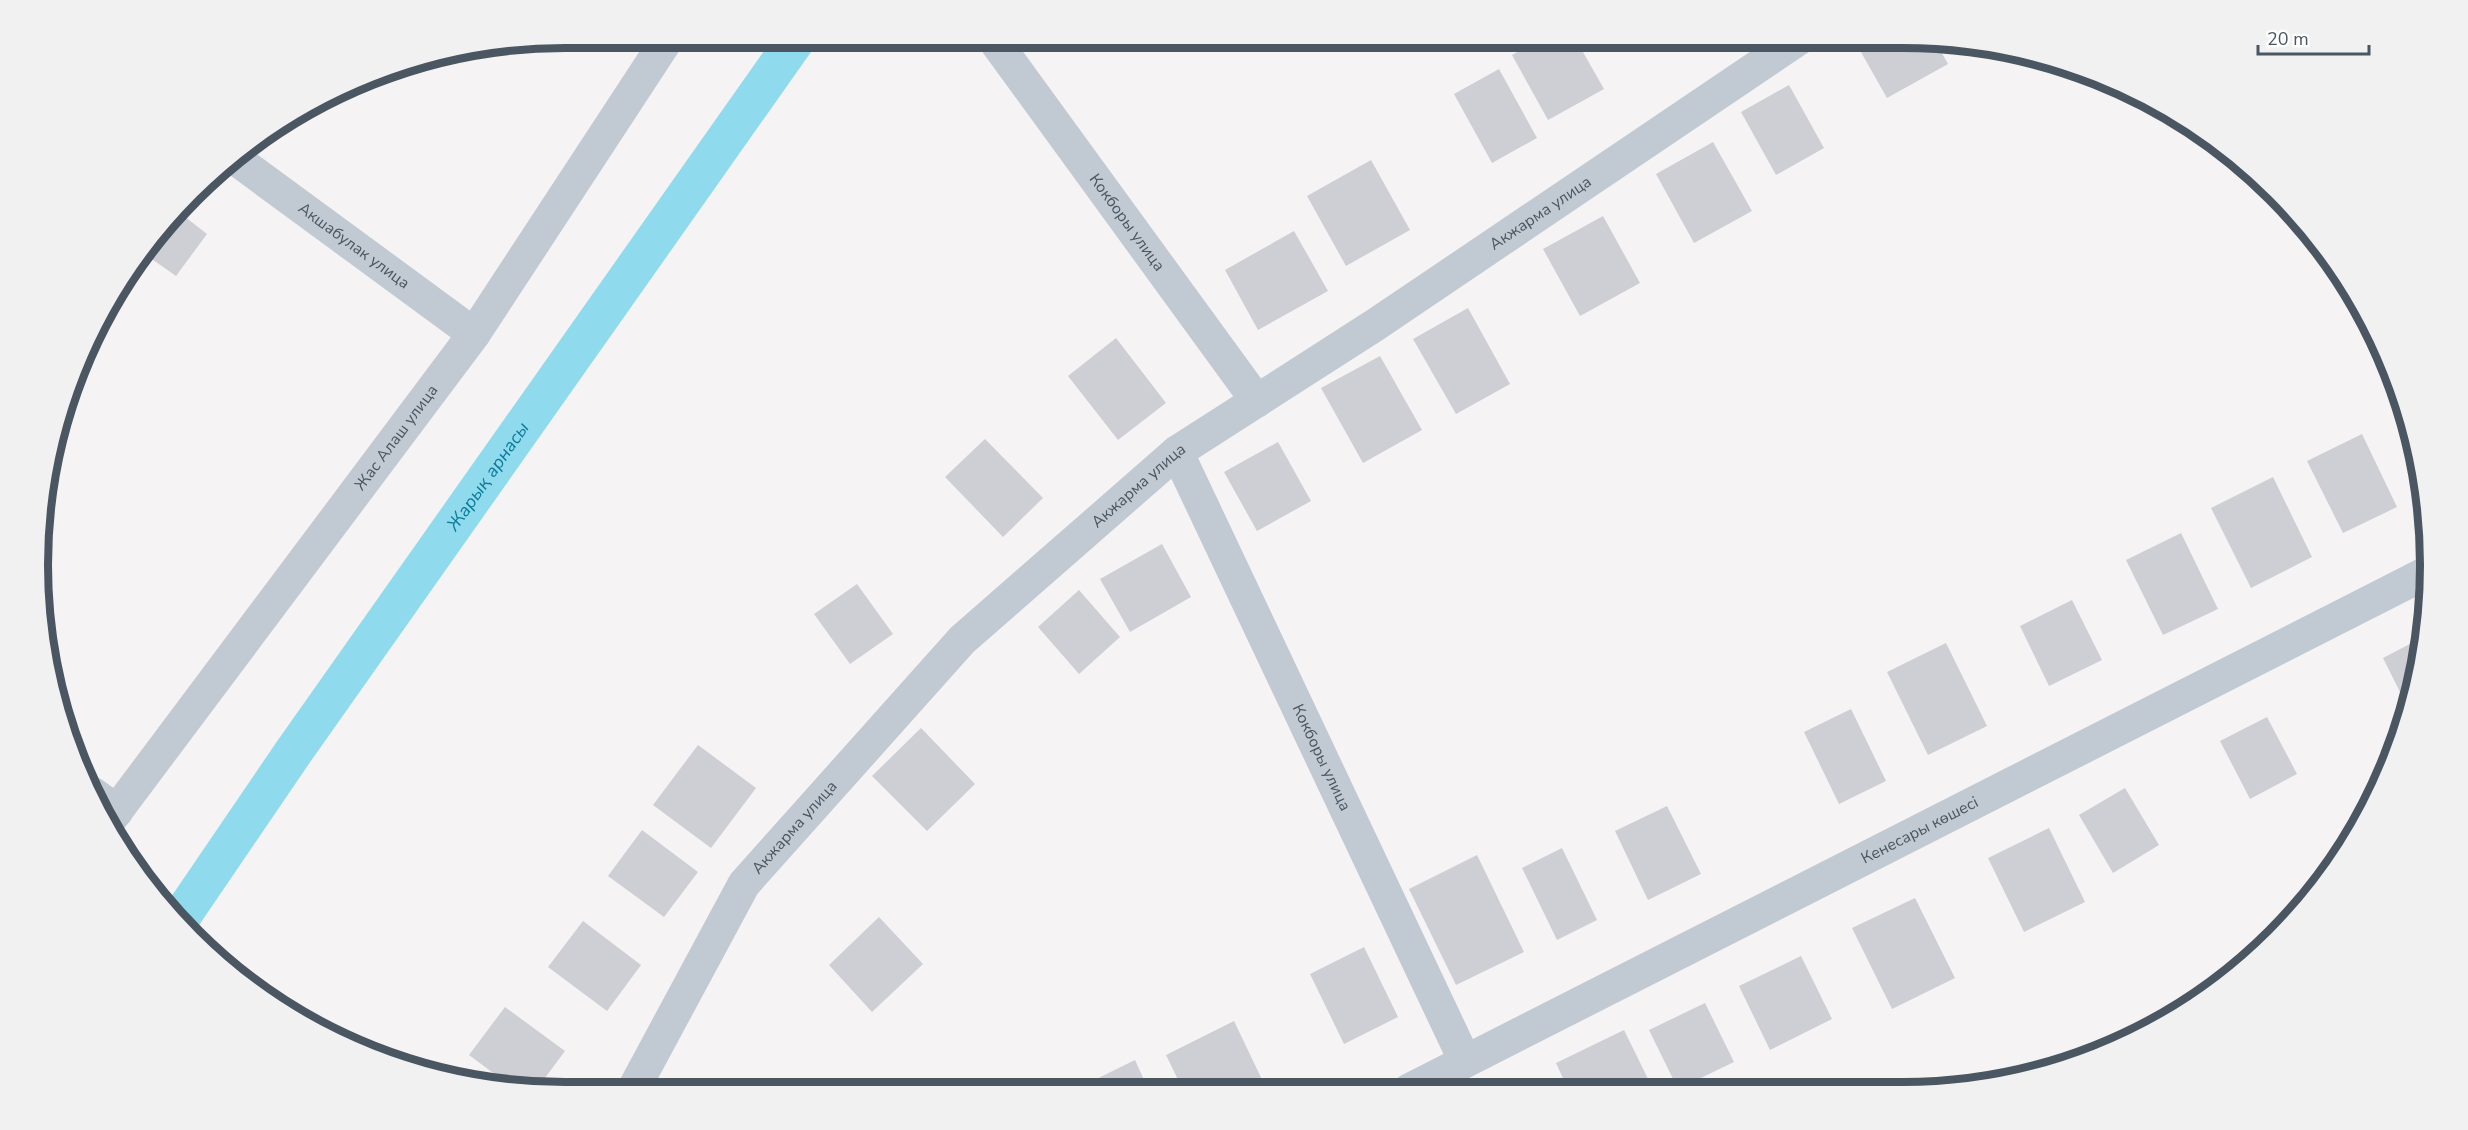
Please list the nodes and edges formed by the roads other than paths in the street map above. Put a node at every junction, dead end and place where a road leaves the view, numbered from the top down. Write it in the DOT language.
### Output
graph roads {
  1 [pos="661,48"];
  2 [pos="1004,48"];
  3 [pos="1785,48"];
  4 [pos="241,163"];
  5 [pos="474,334"];
  6 [pos="1257,401"];
  7 [pos="1177,452"];
  8 [pos="2420,576"];
  9 [pos="107,806"];
  10 [pos="1465,1061"];
  11 [pos="637,1082"];
  12 [pos="1425,1082"];
  1 -- 5 [label="street, Жас Алаш улица"];
  2 -- 6 [label="street, Кокборы улица"];
  3 -- 6 [label="street, Акжарма улица"];
  4 -- 5 [label="street, Акшабулак улица"];
  5 -- 9 [label="street, Жас Алаш улица"];
  6 -- 7 [label="street, Акжарма улица"];
  7 -- 10 [label="street, Кокборы улица"];
  7 -- 11 [label="street, Акжарма улица"];
  8 -- 10 [label="street, Кенесары көшесі"];
  10 -- 12 [label="street, Кенесары көшесі"];
}
